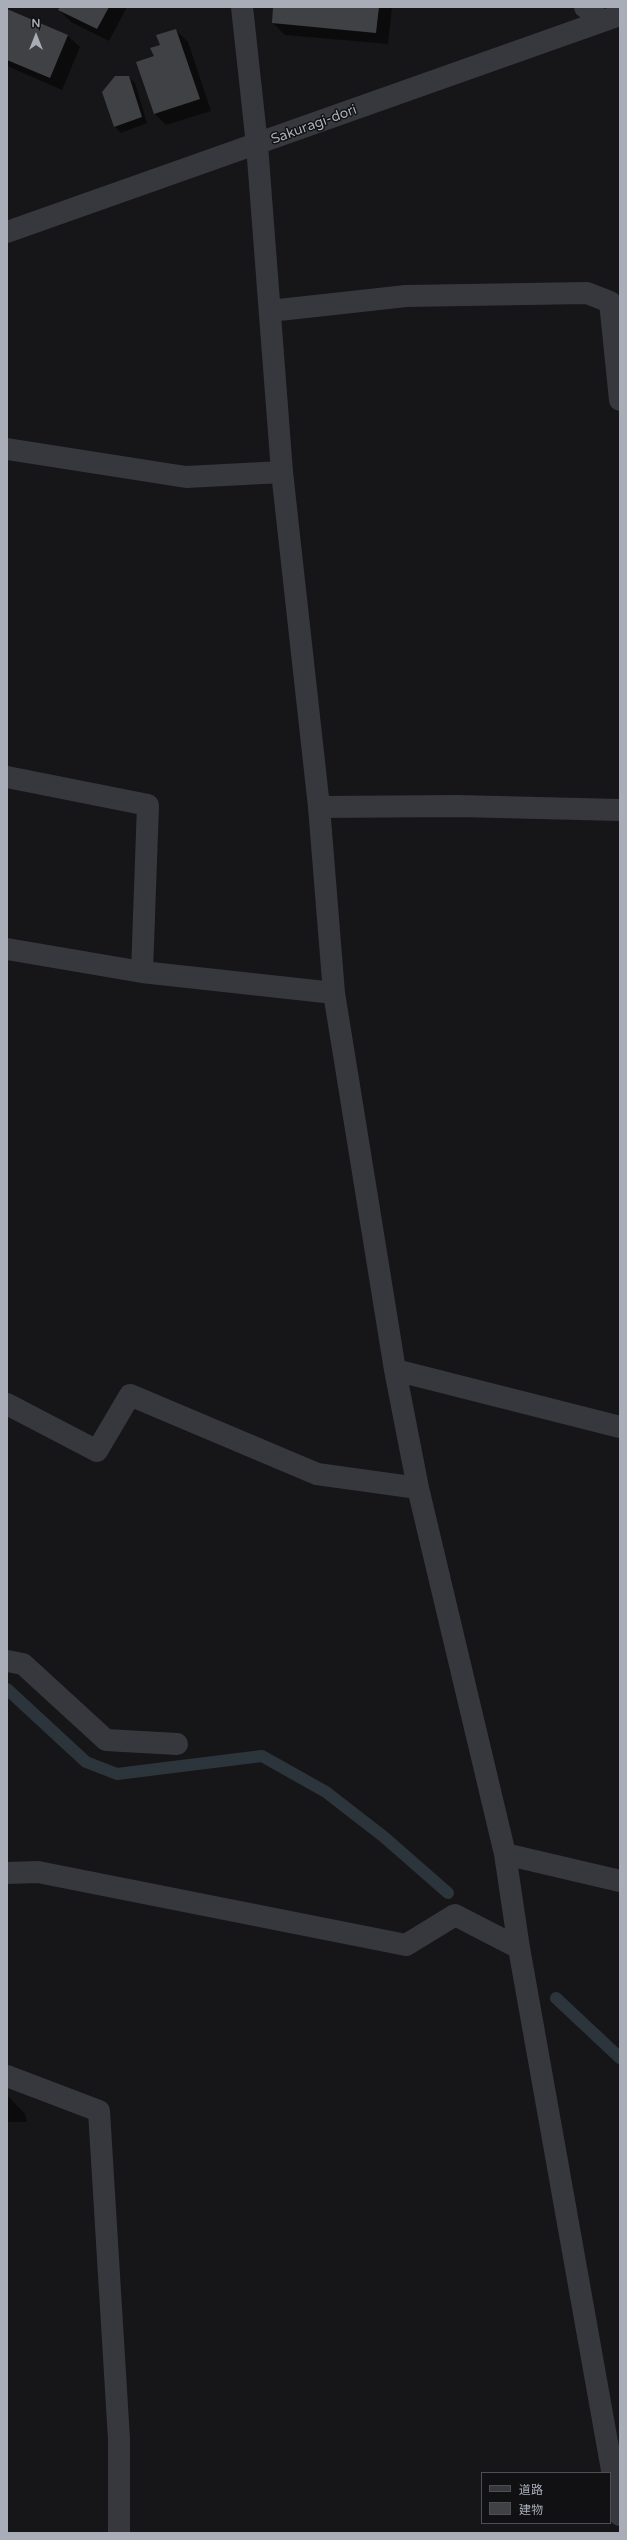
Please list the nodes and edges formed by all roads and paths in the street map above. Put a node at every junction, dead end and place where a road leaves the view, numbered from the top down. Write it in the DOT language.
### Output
graph roads {
  1 [pos="242,7"];
  2 [pos="585,7"];
  3 [pos="611,18"];
  4 [pos="257,145"];
  5 [pos="7,232"];
  6 [pos="270,311"];
  7 [pos="620,400"];
  8 [pos="7,448"];
  9 [pos="282,472"];
  10 [pos="7,777"];
  11 [pos="319,807"];
  12 [pos="620,810"];
  13 [pos="7,949"];
  14 [pos="142,972"];
  15 [pos="334,993"];
  16 [pos="395,1370"];
  17 [pos="7,1404"];
  18 [pos="620,1427"];
  19 [pos="418,1488"];
  20 [pos="7,1661"];
  21 [pos="177,1744"];
  22 [pos="505,1854"];
  23 [pos="7,1873"];
  24 [pos="620,1881"];
  25 [pos="519,1948"];
  26 [pos="7,2076"];
  27 [pos="620,2515"];
  28 [pos="119,2533"];
  1 -- 4 [label="street"];
  2 -- 3 [label="street"];
  3 -- 4 [label="street, Sakuragi-dori"];
  4 -- 5 [label="street, Sakuragi-dori"];
  4 -- 6 [label="street"];
  6 -- 7 [label="street"];
  6 -- 9 [label="street"];
  8 -- 9 [label="street"];
  9 -- 11 [label="street"];
  10 -- 14 [label="street"];
  11 -- 12 [label="street"];
  11 -- 15 [label="street"];
  13 -- 14 [label="street"];
  14 -- 15 [label="street"];
  15 -- 16 [label="street"];
  16 -- 18 [label="street"];
  16 -- 19 [label="street"];
  17 -- 19 [label="street"];
  19 -- 22 [label="street"];
  20 -- 21 [label="street"];
  22 -- 24 [label="street"];
  22 -- 25 [label="street"];
  23 -- 25 [label="street"];
  25 -- 27 [label="street"];
  26 -- 28 [label="street"];
}
